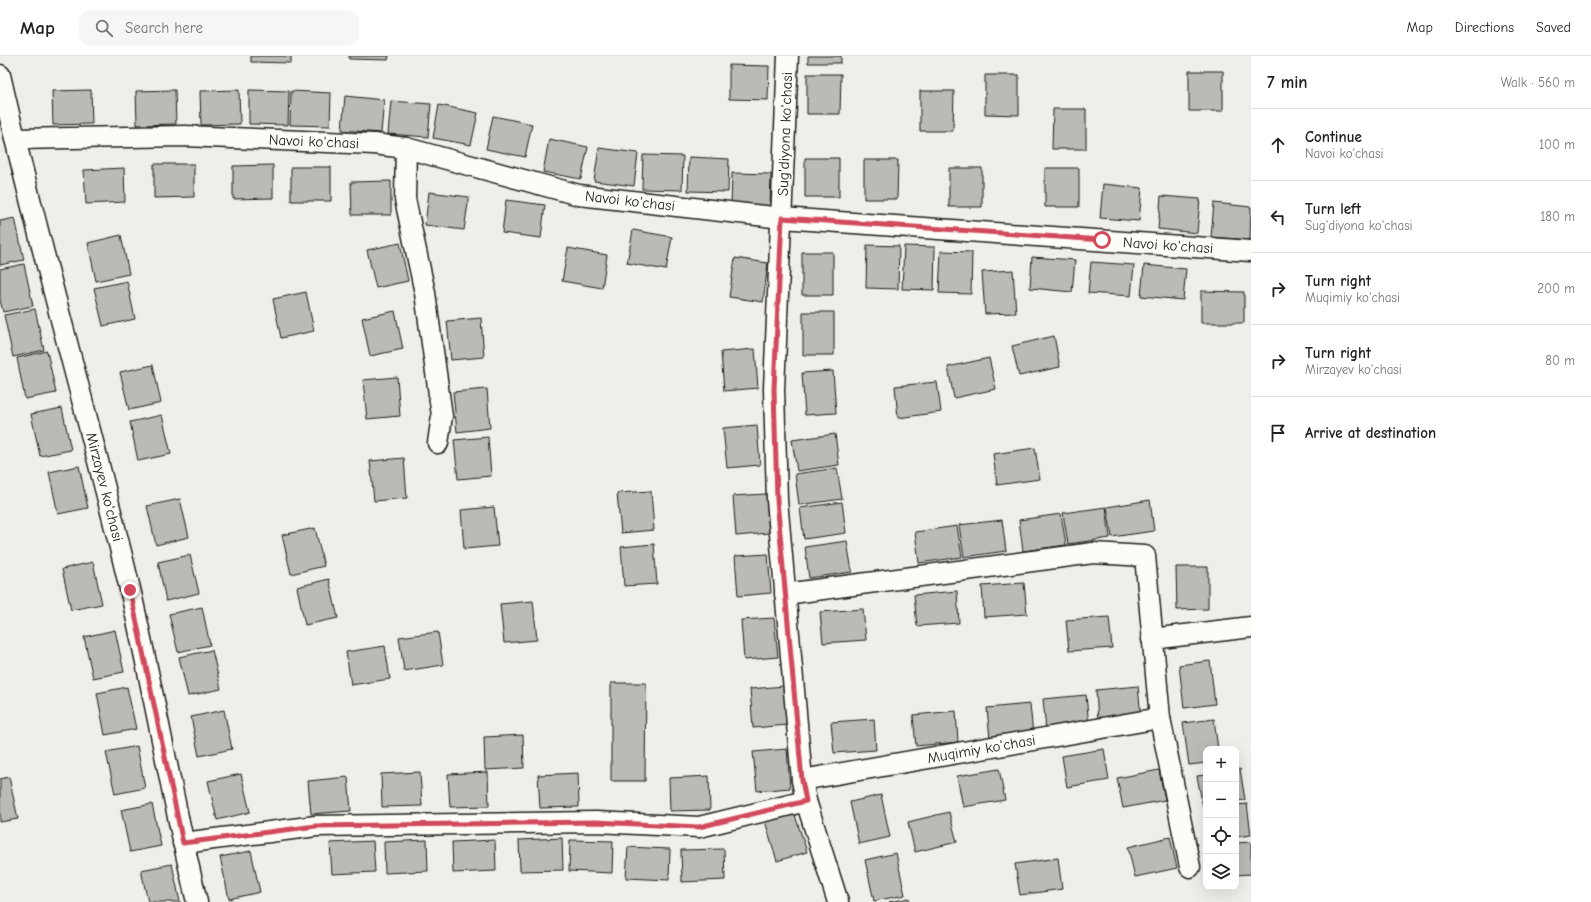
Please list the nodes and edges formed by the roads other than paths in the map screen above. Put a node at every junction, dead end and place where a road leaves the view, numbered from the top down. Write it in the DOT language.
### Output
graph roads {
  1 [pos="788,56"];
  2 [pos="0,75"];
  3 [pos="15,140"];
  4 [pos="406,148"];
  5 [pos="782,218"];
  6 [pos="1251,251"];
  7 [pos="438,443"];
  8 [pos="785,594"];
  9 [pos="1251,628"];
  10 [pos="1152,640"];
  11 [pos="1160,718"];
  12 [pos="802,780"];
  13 [pos="806,801"];
  14 [pos="183,843"];
  15 [pos="1190,867"];
  16 [pos="197,902"];
  17 [pos="838,902"];
  1 -- 5 [label="street, Sug'diyona ko'chasi"];
  2 -- 3 [label="street, Mirzayev ko'chasi"];
  3 -- 4 [label="street, Navoi ko'chasi"];
  3 -- 14 [label="street, Mirzayev ko'chasi"];
  4 -- 5 [label="street, Navoi ko'chasi"];
  4 -- 7 [label="street"];
  5 -- 6 [label="street, Navoi ko'chasi"];
  5 -- 8 [label="street, Sug'diyona ko'chasi"];
  8 -- 10 [label="street"];
  8 -- 12 [label="street, Sug'diyona ko'chasi"];
  9 -- 10 [label="street"];
  10 -- 11 [label="street"];
  11 -- 12 [label="street, Muqimiy ko'chasi"];
  11 -- 15 [label="street"];
  12 -- 13 [label="street, Sug'diyona ko'chasi"];
  13 -- 14 [label="street"];
  13 -- 17 [label="street, Sug'diyona ko'chasi"];
  14 -- 16 [label="street, Mirzayev ko'chasi"];
}
